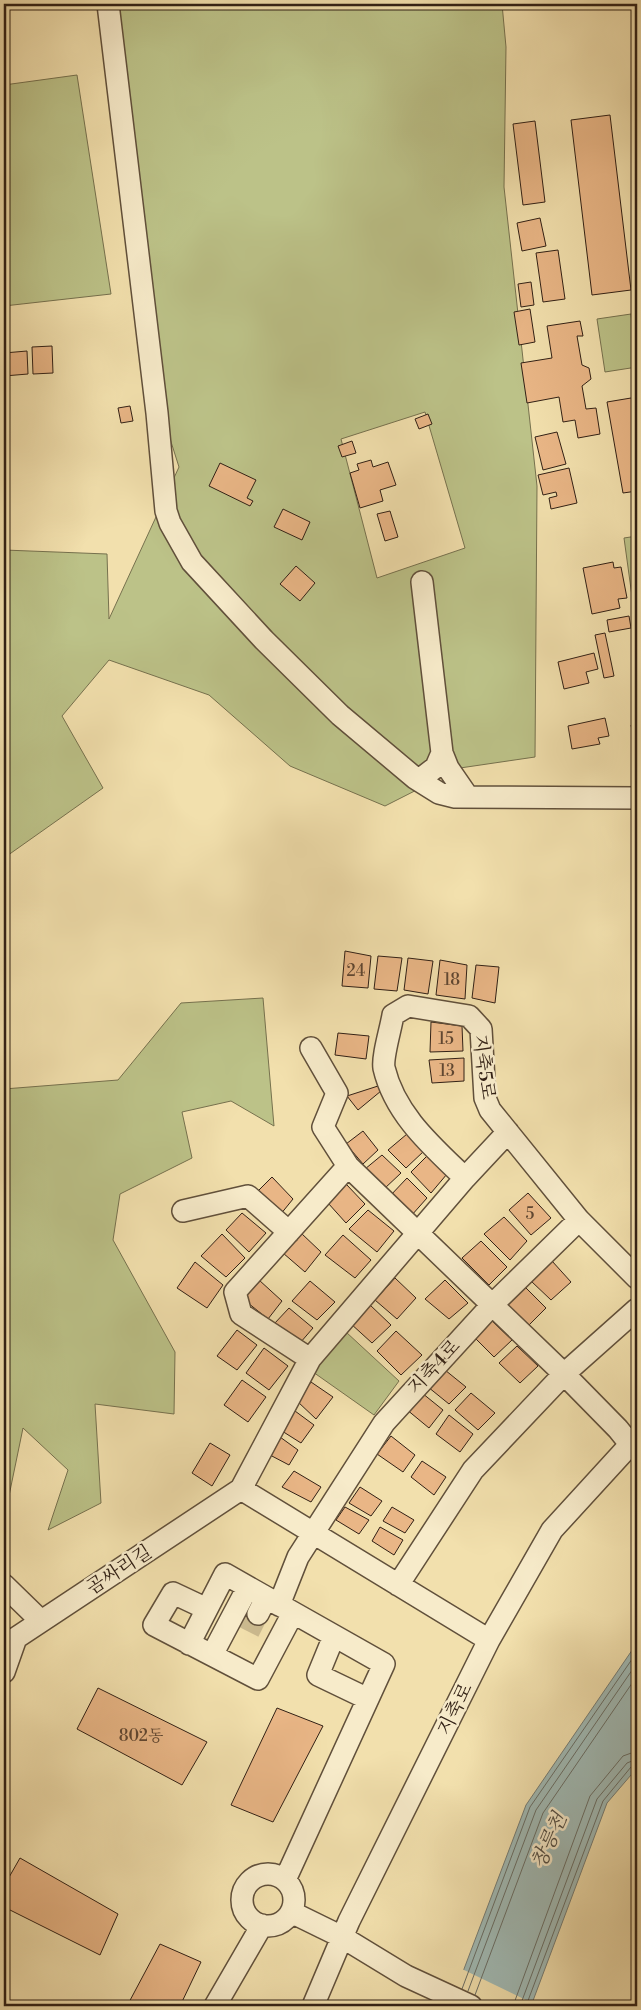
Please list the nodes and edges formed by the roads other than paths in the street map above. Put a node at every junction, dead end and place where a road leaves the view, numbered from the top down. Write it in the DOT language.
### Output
graph roads {
  1 [pos="108,4"];
  2 [pos="422,582"];
  3 [pos="442,753"];
  4 [pos="419,780"];
  5 [pos="468,797"];
  6 [pos="637,798"];
  7 [pos="311,1048"];
  8 [pos="508,1132"];
  9 [pos="348,1166"];
  10 [pos="466,1178"];
  11 [pos="184,1211"];
  12 [pos="579,1220"];
  13 [pos="289,1232"];
  14 [pos="419,1234"];
  15 [pos="637,1278"];
  16 [pos="491,1306"];
  17 [pos="637,1309"];
  18 [pos="310,1359"];
  19 [pos="564,1374"];
  20 [pos="634,1440"];
  21 [pos="241,1490"];
  22 [pos="314,1534"];
  23 [pos="4,1585"];
  24 [pos="398,1585"];
  25 [pos="248,1587"];
  26 [pos="274,1608"];
  27 [pos="207,1609"];
  28 [pos="41,1621"];
  29 [pos="334,1636"];
  30 [pos="489,1640"];
  31 [pos="189,1644"];
  32 [pos="212,1655"];
  33 [pos="4,1672"];
  34 [pos="368,1699"];
  35 [pos="285,1880"];
  36 [pos="291,1912"];
  37 [pos="262,1925"];
  38 [pos="342,1937"];
  39 [pos="215,2006"];
  40 [pos="313,2006"];
  41 [pos="471,2006"];
  1 -- 4 [label="street"];
  2 -- 3 [label="street"];
  3 -- 4 [label="street"];
  3 -- 5 [label="street"];
  4 -- 5 [label="street"];
  5 -- 6 [label="street"];
  7 -- 9 [label="street"];
  8 -- 10 [label="street"];
  8 -- 10 [label="street, 지축5로"];
  8 -- 12 [label="street, 지축5로"];
  9 -- 13 [label="street"];
  9 -- 14 [label="street"];
  10 -- 14 [label="street"];
  11 -- 13 [label="street"];
  12 -- 15 [label="street, 지축5로"];
  12 -- 16 [label="street, 지축4로"];
  13 -- 18 [label="street"];
  14 -- 16 [label="street"];
  14 -- 18 [label="street"];
  16 -- 19 [label="street"];
  16 -- 22 [label="street, 지축4로"];
  17 -- 19 [label="street"];
  18 -- 21 [label="street"];
  19 -- 20 [label="street"];
  19 -- 24 [label="street"];
  20 -- 30 [label="street, 지축로"];
  21 -- 22 [label="street"];
  21 -- 28 [label="street, 곰싸리길"];
  22 -- 24 [label="street"];
  22 -- 26 [label="street, 지축4로"];
  23 -- 28 [label="street"];
  24 -- 30 [label="street"];
  25 -- 26 [label="street"];
  25 -- 27 [label="street"];
  25 -- 32 [label="street"];
  26 -- 29 [label="street"];
  26 -- 32 [label="street, 지축4로"];
  27 -- 31 [label="street"];
  27 -- 31 [label="street"];
  28 -- 33 [label="street, 곰싸리길"];
  29 -- 34 [label="street"];
  29 -- 34 [label="street"];
  30 -- 38 [label="street, 지축로"];
  31 -- 32 [label="street"];
  34 -- 35 [label="street"];
  35 -- 36 [label="street"];
  35 -- 37 [label="street"];
  36 -- 37 [label="street"];
  36 -- 38 [label="street"];
  37 -- 39 [label="street"];
  38 -- 40 [label="street, 지축로"];
  38 -- 41 [label="street"];
}
